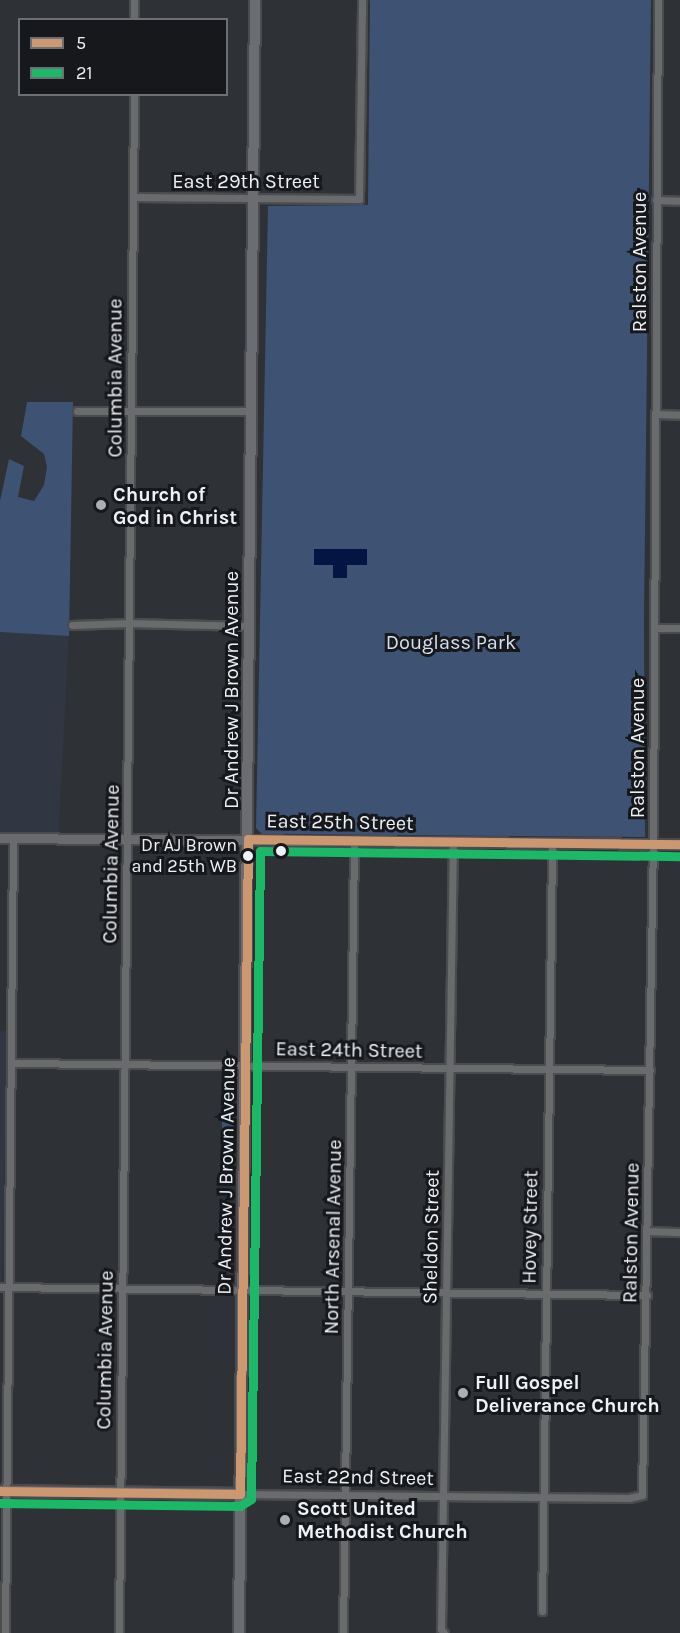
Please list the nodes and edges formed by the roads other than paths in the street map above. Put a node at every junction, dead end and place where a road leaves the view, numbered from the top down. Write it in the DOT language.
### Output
graph roads {
  1 [pos="134,0"];
  2 [pos="255,0"];
  3 [pos="362,0"];
  4 [pos="658,0"];
  5 [pos="134,18"];
  6 [pos="134,96"];
  7 [pos="133,197"];
  8 [pos="253,197"];
  9 [pos="656,200"];
  10 [pos="680,201"];
  11 [pos="77,411"];
  12 [pos="131,411"];
  13 [pos="251,411"];
  14 [pos="655,414"];
  15 [pos="680,415"];
  16 [pos="129,623"];
  17 [pos="72,625"];
  18 [pos="249,626"];
  19 [pos="654,628"];
  20 [pos="680,628"];
  21 [pos="0,838"];
  22 [pos="13,838"];
  23 [pos="128,838"];
  24 [pos="248,839"];
  25 [pos="354,841"];
  26 [pos="453,841"];
  27 [pos="552,843"];
  28 [pos="652,844"];
  29 [pos="680,844"];
  30 [pos="12,1064"];
  31 [pos="125,1065"];
  32 [pos="245,1066"];
  33 [pos="351,1067"];
  34 [pos="450,1068"];
  35 [pos="548,1069"];
  36 [pos="650,1070"];
  37 [pos="648,1231"];
  38 [pos="680,1232"];
  39 [pos="0,1287"];
  40 [pos="8,1287"];
  41 [pos="122,1289"];
  42 [pos="242,1291"];
  43 [pos="349,1292"];
  44 [pos="447,1293"];
  45 [pos="546,1294"];
  46 [pos="647,1295"];
  47 [pos="3,1491"];
  48 [pos="120,1493"];
  49 [pos="240,1494"];
  50 [pos="345,1495"];
  51 [pos="642,1495"];
  52 [pos="443,1496"];
  53 [pos="542,1497"];
  54 [pos="542,1611"];
  55 [pos="5,1633"];
  56 [pos="119,1633"];
  57 [pos="239,1633"];
  58 [pos="343,1633"];
  59 [pos="444,1633"];
  1 -- 5 [label="street"];
  2 -- 8 [label="main road, Dr Andrew J Brown Avenue"];
  3 -- 8 [label="street, East 29th Street"];
  4 -- 9 [label="street, Ralston Avenue"];
  6 -- 7 [label="street, Columbia Avenue"];
  7 -- 8 [label="street, East 29th Street"];
  7 -- 12 [label="street, Columbia Avenue"];
  8 -- 13 [label="main road, Dr Andrew J Brown Avenue"];
  9 -- 10 [label="street"];
  9 -- 14 [label="street, Ralston Avenue"];
  11 -- 12 [label="street"];
  12 -- 13 [label="street"];
  12 -- 16 [label="street, Columbia Avenue"];
  13 -- 18 [label="main road, Dr Andrew J Brown Avenue"];
  14 -- 15 [label="street"];
  14 -- 19 [label="street, Ralston Avenue"];
  16 -- 17 [label="street"];
  16 -- 18 [label="street"];
  16 -- 23 [label="street, Columbia Avenue"];
  18 -- 24 [label="main road, Dr Andrew J Brown Avenue"];
  19 -- 20 [label="street"];
  19 -- 28 [label="street, Ralston Avenue"];
  21 -- 22 [label="street, East 25th Street"];
  22 -- 23 [label="street, East 25th Street"];
  22 -- 30 [label="street"];
  23 -- 24 [label="street, East 25th Street"];
  23 -- 31 [label="street, Columbia Avenue"];
  24 -- 25 [label="street, East 25th Street"];
  24 -- 32 [label="main road, Dr Andrew J Brown Avenue"];
  25 -- 26 [label="street, East 25th Street"];
  25 -- 33 [label="street, North Arsenal Avenue"];
  26 -- 27 [label="street, East 25th Street"];
  26 -- 34 [label="street, Sheldon Street"];
  27 -- 28 [label="street, East 25th Street"];
  27 -- 35 [label="street, Hovey Street"];
  28 -- 29 [label="street, East 25th Street"];
  28 -- 36 [label="street, Ralston Avenue"];
  30 -- 31 [label="street, East 24th Street"];
  30 -- 40 [label="street"];
  31 -- 32 [label="street, East 24th Street"];
  31 -- 41 [label="street, Columbia Avenue"];
  32 -- 33 [label="street, East 24th Street"];
  32 -- 42 [label="main road, Dr Andrew J Brown Avenue"];
  33 -- 34 [label="street, East 24th Street"];
  33 -- 43 [label="street, North Arsenal Avenue"];
  34 -- 35 [label="street, East 24th Street"];
  34 -- 44 [label="street, Sheldon Street"];
  35 -- 36 [label="street, East 24th Street"];
  35 -- 45 [label="street, Hovey Street"];
  36 -- 37 [label="street, Ralston Avenue"];
  37 -- 38 [label="street"];
  37 -- 46 [label="street, Ralston Avenue"];
  39 -- 40 [label="street"];
  40 -- 41 [label="street"];
  40 -- 47 [label="street"];
  41 -- 42 [label="street"];
  41 -- 48 [label="street, Columbia Avenue"];
  42 -- 43 [label="street"];
  42 -- 49 [label="main road, Dr Andrew J Brown Avenue"];
  43 -- 44 [label="street"];
  43 -- 50 [label="street, North Arsenal Avenue"];
  44 -- 45 [label="street"];
  44 -- 52 [label="street, Sheldon Street"];
  45 -- 46 [label="street"];
  45 -- 53 [label="street, Hovey Street"];
  46 -- 51 [label="street, Ralston Avenue"];
  47 -- 48 [label="main road, East 22nd Street"];
  47 -- 55 [label="street"];
  48 -- 49 [label="main road, East 22nd Street"];
  48 -- 56 [label="street, Columbia Avenue"];
  49 -- 50 [label="street, East 22nd Street"];
  49 -- 57 [label="main road, Dr Andrew J Brown Avenue"];
  50 -- 52 [label="street, East 22nd Street"];
  50 -- 58 [label="street, North Arsenal Avenue"];
  51 -- 53 [label="street, East 22nd Street"];
  52 -- 53 [label="street, East 22nd Street"];
  52 -- 59 [label="street, Sheldon Street"];
  53 -- 54 [label="street, Hovey Street"];
}
